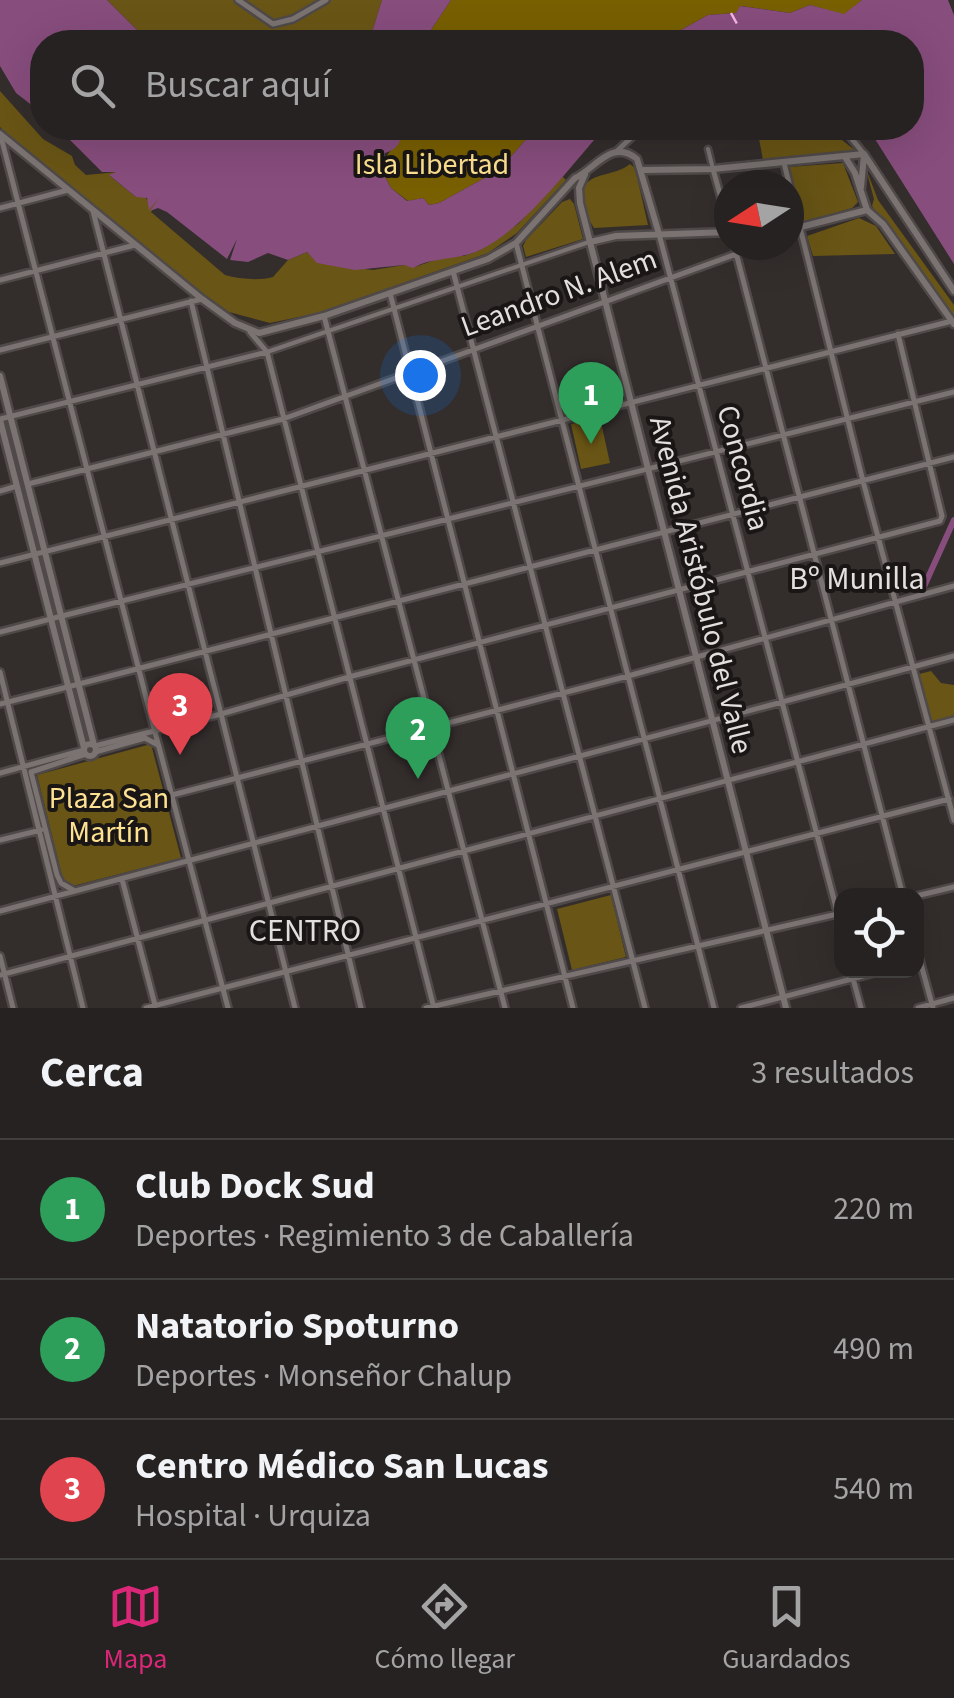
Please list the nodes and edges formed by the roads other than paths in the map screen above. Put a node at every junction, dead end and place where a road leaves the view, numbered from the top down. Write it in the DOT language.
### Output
graph roads {
  1 [pos="238,0"];
  2 [pos="326,0"];
  3 [pos="0,135"];
  4 [pos="628,140"];
  5 [pos="853,140"];
  6 [pos="708,148"];
  7 [pos="614,152"];
  8 [pos="864,154"];
  9 [pos="845,157"];
  10 [pos="784,163"];
  11 [pos="713,169"];
  12 [pos="642,170"];
  13 [pos="786,170"];
  14 [pos="714,173"];
  15 [pos="585,174"];
  16 [pos="68,190"];
  17 [pos="861,191"];
  18 [pos="557,198"];
  19 [pos="17,203"];
  20 [pos="580,203"];
  21 [pos="0,208"];
  22 [pos="92,210"];
  23 [pos="867,210"];
  24 [pos="804,228"];
  25 [pos="714,231"];
  26 [pos="659,234"];
  27 [pos="516,242"];
  28 [pos="590,242"];
  29 [pos="135,245"];
  30 [pos="804,245"];
  31 [pos="104,254"];
  32 [pos="720,260"];
  33 [pos="737,260"];
  34 [pos="522,264"];
  35 [pos="453,271"];
  36 [pos="34,272"];
  37 [pos="670,276"];
  38 [pos="0,280"];
  39 [pos="458,286"];
  40 [pos="954,291"];
  41 [pos="390,293"];
  42 [pos="202,299"];
  43 [pos="606,300"];
  44 [pos="191,301"];
  45 [pos="395,309"];
  46 [pos="324,316"];
  47 [pos="120,320"];
  48 [pos="953,321"];
  49 [pos="538,324"];
  50 [pos="250,332"];
  51 [pos="328,333"];
  52 [pos="898,334"];
  53 [pos="52,338"];
  54 [pos="474,348"];
  55 [pos="0,350"];
  56 [pos="267,352"];
  57 [pos="831,352"];
  58 [pos="207,368"];
  59 [pos="766,369"];
  60 [pos="411,371"];
  61 [pos="0,376"];
  62 [pos="136,385"];
  63 [pos="698,386"];
  64 [pos="954,392"];
  65 [pos="344,395"];
  66 [pos="68,402"];
  67 [pos="916,402"];
  68 [pos="633,404"];
  69 [pos="10,416"];
  70 [pos="0,419"];
  71 [pos="283,419"];
  72 [pos="848,420"];
  73 [pos="562,421"];
  74 [pos="223,436"];
  75 [pos="784,436"];
  76 [pos="497,438"];
  77 [pos="154,452"];
  78 [pos="716,454"];
  79 [pos="430,455"];
  80 [pos="954,457"];
  81 [pos="931,463"];
  82 [pos="86,469"];
  83 [pos="648,469"];
  84 [pos="364,471"];
  85 [pos="863,481"];
  86 [pos="28,484"];
  87 [pos="17,486"];
  88 [pos="579,486"];
  89 [pos="300,487"];
  90 [pos="0,491"];
  91 [pos="800,497"];
  92 [pos="240,502"];
  93 [pos="514,502"];
  94 [pos="732,514"];
  95 [pos="448,518"];
  96 [pos="171,519"];
  97 [pos="664,532"];
  98 [pos="380,535"];
  99 [pos="104,536"];
  100 [pos="878,536"];
  101 [pos="596,550"];
  102 [pos="45,551"];
  103 [pos="318,552"];
  104 [pos="814,553"];
  105 [pos="34,554"];
  106 [pos="0,562"];
  107 [pos="530,567"];
  108 [pos="255,568"];
  109 [pos="746,571"];
  110 [pos="464,584"];
  111 [pos="186,585"];
  112 [pos="954,586"];
  113 [pos="678,588"];
  114 [pos="398,601"];
  115 [pos="121,602"];
  116 [pos="895,602"];
  117 [pos="610,607"];
  118 [pos="62,616"];
  119 [pos="51,618"];
  120 [pos="334,618"];
  121 [pos="832,620"];
  122 [pos="546,624"];
  123 [pos="0,632"];
  124 [pos="272,633"];
  125 [pos="764,639"];
  126 [pos="480,643"];
  127 [pos="202,650"];
  128 [pos="954,656"];
  129 [pos="696,658"];
  130 [pos="414,660"];
  131 [pos="914,667"];
  132 [pos="138,668"];
  133 [pos="0,672"];
  134 [pos="349,676"];
  135 [pos="628,676"];
  136 [pos="79,684"];
  137 [pos="848,684"];
  138 [pos="68,687"];
  139 [pos="564,693"];
  140 [pos="288,695"];
  141 [pos="781,702"];
  142 [pos="4,703"];
  143 [pos="496,710"];
  144 [pos="221,714"];
  145 [pos="712,720"];
  146 [pos="954,720"];
  147 [pos="431,727"];
  148 [pos="930,727"];
  149 [pos="155,732"];
  150 [pos="644,739"];
  151 [pos="366,744"];
  152 [pos="158,745"];
  153 [pos="864,746"];
  154 [pos="95,748"];
  155 [pos="85,751"];
  156 [pos="580,756"];
  157 [pos="304,760"];
  158 [pos="796,764"];
  159 [pos="24,767"];
  160 [pos="0,773"];
  161 [pos="513,774"];
  162 [pos="237,778"];
  163 [pos="727,782"];
  164 [pos="448,792"];
  165 [pos="172,795"];
  166 [pos="660,800"];
  167 [pos="949,800"];
  168 [pos="383,809"];
  169 [pos="883,816"];
  170 [pos="596,817"];
  171 [pos="954,820"];
  172 [pos="318,825"];
  173 [pos="42,829"];
  174 [pos="816,834"];
  175 [pos="528,836"];
  176 [pos="0,840"];
  177 [pos="254,844"];
  178 [pos="745,851"];
  179 [pos="464,852"];
  180 [pos="189,861"];
  181 [pos="398,870"];
  182 [pos="678,870"];
  183 [pos="122,878"];
  184 [pos="614,886"];
  185 [pos="954,887"];
  186 [pos="333,888"];
  187 [pos="901,888"];
  188 [pos="76,890"];
  189 [pos="834,893"];
  190 [pos="924,894"];
  191 [pos="56,896"];
  192 [pos="546,904"];
  193 [pos="269,905"];
  194 [pos="0,910"];
  195 [pos="834,914"];
  196 [pos="482,920"];
  197 [pos="205,922"];
  198 [pos="765,929"];
  199 [pos="416,938"];
  200 [pos="138,940"];
  201 [pos="698,947"];
  202 [pos="349,955"];
  203 [pos="0,956"];
  204 [pos="71,957"];
  205 [pos="634,962"];
  206 [pos="286,971"];
  207 [pos="2,974"];
  208 [pos="564,977"];
  209 [pos="856,978"];
  210 [pos="923,978"];
  211 [pos="853,979"];
  212 [pos="222,988"];
  213 [pos="500,991"];
  214 [pos="783,998"];
  215 [pos="954,998"];
  216 [pos="932,1006"];
  217 [pos="155,1007"];
  218 [pos="12,1008"];
  219 [pos="83,1008"];
  220 [pos="146,1008"];
  221 [pos="228,1008"];
  222 [pos="296,1008"];
  223 [pos="361,1008"];
  224 [pos="431,1008"];
  225 [pos="505,1008"];
  226 [pos="572,1008"];
  227 [pos="646,1008"];
  228 [pos="714,1008"];
  229 [pos="742,1008"];
  230 [pos="786,1008"];
  231 [pos="861,1008"];
  232 [pos="918,1008"];
  1 -- 2 [label="street"];
  3 -- 16 [label="main road"];
  3 -- 19 [label="street"];
  4 -- 7 [label="street"];
  5 -- 8 [label="street"];
  6 -- 11 [label="street"];
  7 -- 12 [label="main road"];
  7 -- 15 [label="main road"];
  8 -- 9 [label="main road"];
  8 -- 17 [label="main road"];
  8 -- 40 [label="main road"];
  9 -- 10 [label="main road"];
  9 -- 17 [label="main road"];
  10 -- 11 [label="main road"];
  10 -- 13 [label="street"];
  11 -- 12 [label="main road"];
  11 -- 14 [label="street"];
  12 -- 26 [label="main road, Concordia"];
  15 -- 18 [label="main road"];
  15 -- 20 [label="main road, Avenida Aristóbulo del Valle"];
  16 -- 19 [label="street"];
  16 -- 22 [label="main road"];
  17 -- 23 [label="main road"];
  18 -- 20 [label="main road"];
  18 -- 27 [label="main road"];
  19 -- 21 [label="street"];
  19 -- 36 [label="street"];
  20 -- 28 [label="main road, Avenida Aristóbulo del Valle"];
  22 -- 29 [label="main road"];
  22 -- 31 [label="street"];
  23 -- 24 [label="main road"];
  23 -- 48 [label="main road"];
  25 -- 26 [label="main road"];
  26 -- 28 [label="main road"];
  26 -- 37 [label="street, Concordia"];
  27 -- 34 [label="street"];
  27 -- 35 [label="main road"];
  28 -- 34 [label="street"];
  28 -- 43 [label="main road, Avenida Aristóbulo del Valle"];
  29 -- 31 [label="street"];
  29 -- 42 [label="main road"];
  30 -- 57 [label="street"];
  31 -- 36 [label="street"];
  31 -- 47 [label="street"];
  32 -- 37 [label="street, Leandro N. Alem"];
  33 -- 59 [label="street"];
  34 -- 39 [label="street"];
  34 -- 49 [label="street"];
  35 -- 39 [label="street"];
  35 -- 41 [label="main road"];
  36 -- 38 [label="street"];
  36 -- 53 [label="street"];
  37 -- 43 [label="street, Leandro N. Alem"];
  37 -- 63 [label="street, Concordia"];
  39 -- 45 [label="street"];
  39 -- 54 [label="street"];
  41 -- 45 [label="street"];
  41 -- 46 [label="main road"];
  42 -- 44 [label="street"];
  42 -- 50 [label="main road"];
  43 -- 49 [label="street, Leandro N. Alem"];
  43 -- 68 [label="main road, Avenida Aristóbulo del Valle"];
  44 -- 47 [label="street"];
  44 -- 58 [label="street"];
  45 -- 51 [label="street"];
  45 -- 60 [label="street"];
  46 -- 50 [label="main road"];
  46 -- 51 [label="street"];
  47 -- 53 [label="street"];
  47 -- 62 [label="street"];
  48 -- 52 [label="street"];
  49 -- 54 [label="street, Leandro N. Alem"];
  49 -- 73 [label="street"];
  50 -- 56 [label="street"];
  51 -- 56 [label="street"];
  51 -- 65 [label="street"];
  52 -- 57 [label="street"];
  52 -- 67 [label="street"];
  53 -- 55 [label="street"];
  53 -- 66 [label="street"];
  54 -- 60 [label="street, Leandro N. Alem"];
  54 -- 76 [label="street"];
  56 -- 58 [label="street"];
  56 -- 71 [label="street"];
  57 -- 59 [label="street"];
  57 -- 72 [label="street"];
  58 -- 62 [label="street"];
  58 -- 74 [label="street"];
  59 -- 63 [label="street"];
  59 -- 75 [label="street"];
  60 -- 65 [label="street, Leandro N. Alem"];
  60 -- 79 [label="street"];
  61 -- 69 [label="main road"];
  62 -- 66 [label="street"];
  62 -- 77 [label="street"];
  63 -- 68 [label="street"];
  63 -- 78 [label="street, Concordia"];
  64 -- 67 [label="street"];
  65 -- 71 [label="street, Leandro N. Alem"];
  65 -- 84 [label="street"];
  66 -- 69 [label="street"];
  66 -- 82 [label="street"];
  67 -- 72 [label="street"];
  67 -- 81 [label="street"];
  68 -- 73 [label="street"];
  68 -- 83 [label="main road, Avenida Aristóbulo del Valle"];
  69 -- 70 [label="street"];
  69 -- 86 [label="main road"];
  70 -- 87 [label="main road"];
  71 -- 74 [label="street, Leandro N. Alem"];
  71 -- 89 [label="street"];
  72 -- 75 [label="street"];
  72 -- 85 [label="street"];
  73 -- 76 [label="street"];
  73 -- 88 [label="street"];
  74 -- 77 [label="street, Leandro N. Alem"];
  74 -- 92 [label="street"];
  75 -- 78 [label="street"];
  75 -- 91 [label="street"];
  76 -- 79 [label="street"];
  76 -- 93 [label="street"];
  77 -- 82 [label="street, Leandro N. Alem"];
  77 -- 96 [label="street"];
  78 -- 83 [label="street"];
  78 -- 94 [label="street, Concordia"];
  79 -- 84 [label="street"];
  79 -- 95 [label="street"];
  80 -- 81 [label="street"];
  81 -- 85 [label="street"];
  81 -- 100 [label="street"];
  82 -- 86 [label="street, Leandro N. Alem"];
  82 -- 99 [label="street"];
  83 -- 88 [label="street"];
  83 -- 97 [label="main road, Avenida Aristóbulo del Valle"];
  84 -- 89 [label="street"];
  84 -- 98 [label="street"];
  85 -- 91 [label="street"];
  85 -- 100 [label="street"];
  86 -- 87 [label="street, Leandro N. Alem"];
  86 -- 102 [label="main road"];
  87 -- 90 [label="street, Leandro N. Alem"];
  87 -- 105 [label="main road"];
  88 -- 93 [label="street"];
  88 -- 101 [label="street"];
  89 -- 92 [label="street"];
  89 -- 103 [label="street"];
  91 -- 94 [label="street"];
  91 -- 104 [label="street"];
  92 -- 96 [label="street"];
  92 -- 108 [label="street"];
  93 -- 95 [label="street"];
  93 -- 107 [label="street"];
  94 -- 97 [label="street"];
  94 -- 109 [label="street, Concordia"];
  95 -- 98 [label="street"];
  95 -- 110 [label="street"];
  96 -- 99 [label="street"];
  96 -- 111 [label="street"];
  97 -- 101 [label="street"];
  97 -- 113 [label="main road, Avenida Aristóbulo del Valle"];
  98 -- 103 [label="street"];
  98 -- 114 [label="street"];
  99 -- 102 [label="street"];
  99 -- 115 [label="street"];
  100 -- 104 [label="street"];
  100 -- 116 [label="street"];
  101 -- 107 [label="street"];
  101 -- 117 [label="street"];
  102 -- 105 [label="street"];
  102 -- 118 [label="main road"];
  103 -- 108 [label="street"];
  103 -- 120 [label="street"];
  104 -- 109 [label="street"];
  104 -- 121 [label="street"];
  105 -- 106 [label="street"];
  105 -- 119 [label="main road"];
  107 -- 110 [label="street"];
  107 -- 122 [label="street"];
  108 -- 111 [label="street"];
  108 -- 124 [label="street"];
  109 -- 113 [label="street"];
  109 -- 125 [label="street, Concordia"];
  110 -- 114 [label="street"];
  110 -- 126 [label="street"];
  111 -- 115 [label="street"];
  111 -- 127 [label="street"];
  112 -- 116 [label="street"];
  113 -- 117 [label="street"];
  113 -- 129 [label="main road, Avenida Aristóbulo del Valle"];
  114 -- 120 [label="street"];
  114 -- 130 [label="street"];
  115 -- 118 [label="street"];
  115 -- 132 [label="street"];
  116 -- 121 [label="street"];
  116 -- 131 [label="street"];
  117 -- 122 [label="street"];
  117 -- 135 [label="street"];
  118 -- 119 [label="street"];
  118 -- 136 [label="main road"];
  119 -- 123 [label="street"];
  119 -- 138 [label="main road"];
  120 -- 124 [label="street"];
  120 -- 134 [label="street"];
  121 -- 125 [label="street"];
  121 -- 137 [label="street"];
  122 -- 126 [label="street"];
  122 -- 139 [label="street"];
  124 -- 127 [label="street"];
  124 -- 140 [label="street"];
  125 -- 129 [label="street"];
  125 -- 141 [label="street, Concordia"];
  126 -- 130 [label="street"];
  126 -- 143 [label="street"];
  127 -- 132 [label="street"];
  127 -- 144 [label="street"];
  128 -- 131 [label="street"];
  129 -- 135 [label="street"];
  129 -- 145 [label="main road, Avenida Aristóbulo del Valle"];
  130 -- 134 [label="street"];
  130 -- 147 [label="street"];
  131 -- 137 [label="street"];
  131 -- 148 [label="street"];
  132 -- 136 [label="street"];
  132 -- 149 [label="street"];
  133 -- 142 [label="street"];
  134 -- 140 [label="street"];
  134 -- 151 [label="street"];
  135 -- 139 [label="street"];
  135 -- 150 [label="street"];
  136 -- 138 [label="street"];
  136 -- 154 [label="main road"];
  137 -- 141 [label="street"];
  137 -- 153 [label="street"];
  138 -- 142 [label="street"];
  138 -- 155 [label="main road"];
  139 -- 143 [label="street"];
  139 -- 156 [label="street"];
  140 -- 144 [label="street"];
  140 -- 157 [label="street"];
  141 -- 145 [label="street"];
  141 -- 158 [label="street, Concordia"];
  142 -- 159 [label="street"];
  143 -- 147 [label="street"];
  143 -- 161 [label="street"];
  144 -- 149 [label="street"];
  144 -- 162 [label="street"];
  145 -- 150 [label="street"];
  145 -- 163 [label="main road, Avenida Aristóbulo del Valle"];
  146 -- 148 [label="street"];
  147 -- 151 [label="street"];
  147 -- 164 [label="street"];
  148 -- 153 [label="street"];
  148 -- 167 [label="street"];
  149 -- 152 [label="street"];
  149 -- 154 [label="street"];
  150 -- 156 [label="street"];
  150 -- 166 [label="street"];
  151 -- 157 [label="street"];
  151 -- 168 [label="street"];
  152 -- 154 [label="street"];
  152 -- 165 [label="street"];
  153 -- 158 [label="street"];
  153 -- 169 [label="street"];
  154 -- 155 [label="main road"];
  155 -- 159 [label="street"];
  155 -- 173 [label="street"];
  156 -- 161 [label="street"];
  156 -- 170 [label="street"];
  157 -- 162 [label="street"];
  157 -- 172 [label="street"];
  158 -- 163 [label="street"];
  158 -- 174 [label="street, Concordia"];
  159 -- 160 [label="street"];
  159 -- 173 [label="street"];
  161 -- 164 [label="street"];
  161 -- 175 [label="street"];
  162 -- 165 [label="street"];
  162 -- 177 [label="street"];
  163 -- 166 [label="street"];
  163 -- 178 [label="main road, Avenida Aristóbulo del Valle"];
  164 -- 168 [label="street"];
  164 -- 179 [label="street"];
  165 -- 180 [label="street"];
  166 -- 170 [label="street"];
  166 -- 182 [label="street"];
  167 -- 169 [label="street"];
  167 -- 171 [label="street"];
  168 -- 172 [label="street"];
  168 -- 181 [label="street"];
  169 -- 174 [label="street"];
  169 -- 187 [label="street"];
  170 -- 175 [label="street"];
  170 -- 184 [label="street"];
  172 -- 177 [label="street"];
  172 -- 186 [label="street"];
  173 -- 176 [label="street"];
  173 -- 188 [label="street"];
  173 -- 191 [label="street"];
  174 -- 178 [label="street"];
  174 -- 189 [label="street, Concordia"];
  175 -- 179 [label="street"];
  175 -- 192 [label="street"];
  177 -- 180 [label="street"];
  177 -- 193 [label="street"];
  178 -- 182 [label="street"];
  178 -- 198 [label="main road, Avenida Aristóbulo del Valle"];
  179 -- 181 [label="street"];
  179 -- 196 [label="street"];
  180 -- 183 [label="street"];
  180 -- 197 [label="street"];
  181 -- 186 [label="street"];
  181 -- 199 [label="street"];
  182 -- 184 [label="street"];
  182 -- 201 [label="street"];
  183 -- 188 [label="street"];
  183 -- 200 [label="street"];
  184 -- 192 [label="street"];
  184 -- 205 [label="street"];
  185 -- 190 [label="street"];
  186 -- 193 [label="street"];
  186 -- 202 [label="street"];
  188 -- 191 [label="street"];
  191 -- 194 [label="street"];
  191 -- 204 [label="street"];
  192 -- 196 [label="street"];
  192 -- 208 [label="street"];
  193 -- 197 [label="street"];
  193 -- 206 [label="street"];
  195 -- 198 [label="street"];
  196 -- 199 [label="street"];
  196 -- 213 [label="street"];
  197 -- 200 [label="street"];
  197 -- 212 [label="street"];
  198 -- 201 [label="street"];
  198 -- 214 [label="main road, Avenida Aristóbulo del Valle"];
  199 -- 202 [label="street"];
  199 -- 224 [label="street"];
  200 -- 204 [label="street"];
  200 -- 217 [label="street"];
  201 -- 205 [label="street"];
  201 -- 228 [label="street"];
  202 -- 206 [label="street"];
  202 -- 223 [label="street"];
  203 -- 207 [label="street"];
  204 -- 207 [label="street"];
  204 -- 219 [label="street"];
  205 -- 208 [label="street"];
  205 -- 227 [label="street"];
  206 -- 212 [label="street"];
  206 -- 222 [label="street"];
  207 -- 218 [label="street"];
  208 -- 213 [label="street"];
  208 -- 226 [label="street"];
  209 -- 211 [label="street"];
  210 -- 216 [label="street"];
  211 -- 214 [label="street"];
  211 -- 231 [label="street"];
  212 -- 217 [label="street"];
  212 -- 221 [label="street"];
  213 -- 224 [label="street"];
  213 -- 225 [label="street"];
  214 -- 229 [label="street"];
  214 -- 230 [label="main road, Avenida Aristóbulo del Valle"];
  215 -- 216 [label="street"];
  216 -- 232 [label="street"];
  217 -- 220 [label="street"];
}
